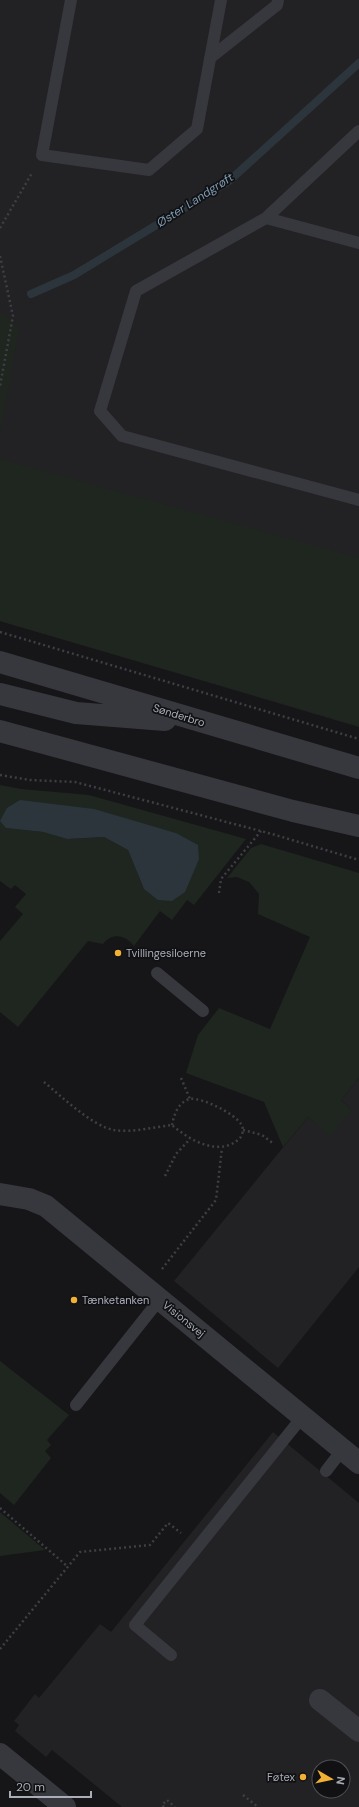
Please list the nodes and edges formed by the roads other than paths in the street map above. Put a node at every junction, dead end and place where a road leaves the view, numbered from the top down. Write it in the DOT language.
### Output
graph roads {
  1 [pos="71,0"];
  2 [pos="221,0"];
  3 [pos="278,0"];
  4 [pos="210,58"];
  5 [pos="359,131"];
  6 [pos="266,218"];
  7 [pos="359,243"];
  8 [pos="359,500"];
  9 [pos="0,662"];
  10 [pos="0,694"];
  11 [pos="210,724"];
  12 [pos="0,731"];
  13 [pos="359,768"];
  14 [pos="359,826"];
  15 [pos="157,973"];
  16 [pos="203,1010"];
  17 [pos="0,1194"];
  18 [pos="153,1294"];
  19 [pos="76,1405"];
  20 [pos="303,1416"];
  21 [pos="351,1456"];
  22 [pos="326,1471"];
  23 [pos="172,1655"];
  24 [pos="320,1700"];
  25 [pos="359,1731"];
  26 [pos="0,1754"];
  27 [pos="65,1807"];
  1 -- 4 [label="lane"];
  2 -- 4 [label="lane"];
  3 -- 4 [label="lane"];
  5 -- 6 [label="lane"];
  6 -- 7 [label="lane"];
  6 -- 8 [label="lane"];
  9 -- 11 [label="street, Sønderbro"];
  10 -- 11 [label="street"];
  11 -- 13 [label="street, Sønderbro"];
  12 -- 14 [label="street"];
  15 -- 16 [label="lane"];
  17 -- 18 [label="street, Visionsvej"];
  18 -- 19 [label="lane"];
  18 -- 20 [label="street, Visionsvej"];
  20 -- 21 [label="street, Visionsvej"];
  20 -- 23 [label="lane"];
  21 -- 22 [label="lane"];
  24 -- 25 [label="street"];
  26 -- 27 [label="street"];
}
